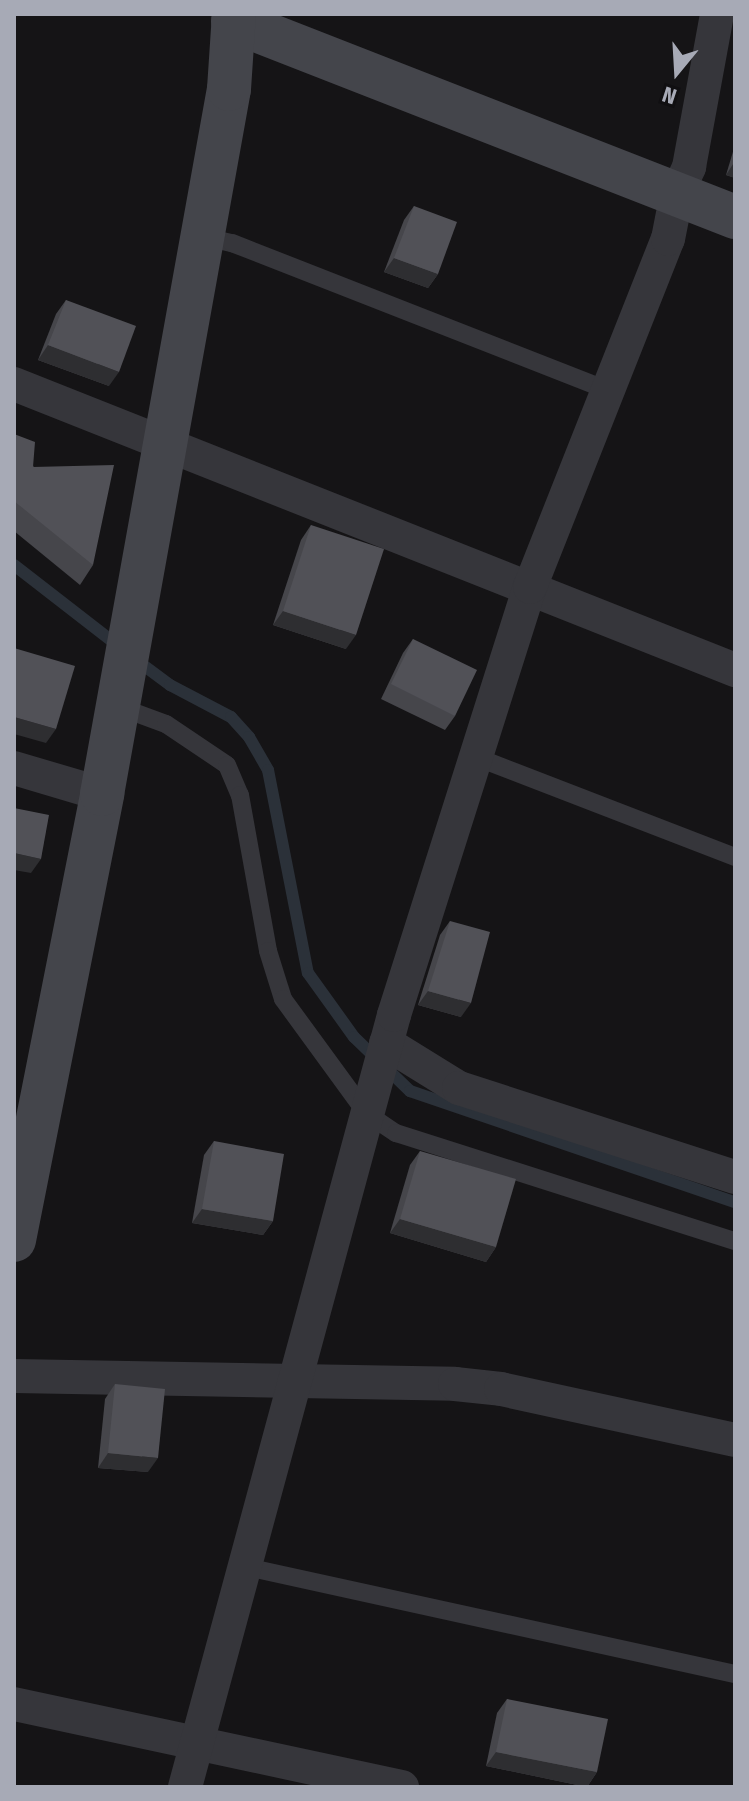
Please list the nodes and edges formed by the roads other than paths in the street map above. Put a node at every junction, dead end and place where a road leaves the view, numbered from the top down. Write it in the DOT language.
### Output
graph roads {
  1 [pos="225,16"];
  2 [pos="721,17"];
  3 [pos="677,193"];
  4 [pos="735,217"];
  5 [pos="201,236"];
  6 [pos="14,384"];
  7 [pos="608,390"];
  8 [pos="163,444"];
  9 [pos="530,587"];
  10 [pos="734,668"];
  11 [pos="123,673"];
  12 [pos="476,757"];
  13 [pos="14,768"];
  14 [pos="102,794"];
  15 [pos="735,857"];
  16 [pos="386,1046"];
  17 [pos="369,1104"];
  18 [pos="735,1177"];
  19 [pos="14,1240"];
  20 [pos="735,1241"];
  21 [pos="14,1376"];
  22 [pos="293,1381"];
  23 [pos="735,1440"];
  24 [pos="242,1566"];
  25 [pos="735,1674"];
  26 [pos="14,1704"];
  27 [pos="194,1743"];
  28 [pos="185,1787"];
  29 [pos="402,1787"];
  1 -- 3 [label="street"];
  1 -- 5 [label="street"];
  2 -- 3 [label="street"];
  3 -- 4 [label="street"];
  3 -- 7 [label="street"];
  5 -- 7 [label="lane"];
  5 -- 8 [label="street"];
  6 -- 8 [label="street"];
  7 -- 9 [label="street"];
  8 -- 9 [label="street"];
  8 -- 11 [label="street"];
  9 -- 10 [label="street"];
  9 -- 12 [label="street"];
  11 -- 14 [label="street"];
  11 -- 17 [label="lane"];
  12 -- 15 [label="lane"];
  12 -- 16 [label="street"];
  13 -- 14 [label="street"];
  14 -- 19 [label="street"];
  16 -- 17 [label="street"];
  16 -- 18 [label="street"];
  17 -- 20 [label="lane"];
  17 -- 22 [label="street"];
  21 -- 22 [label="street"];
  22 -- 23 [label="street"];
  22 -- 24 [label="street"];
  24 -- 25 [label="lane"];
  24 -- 27 [label="street"];
  26 -- 27 [label="street"];
  27 -- 28 [label="street"];
  27 -- 29 [label="street"];
}
